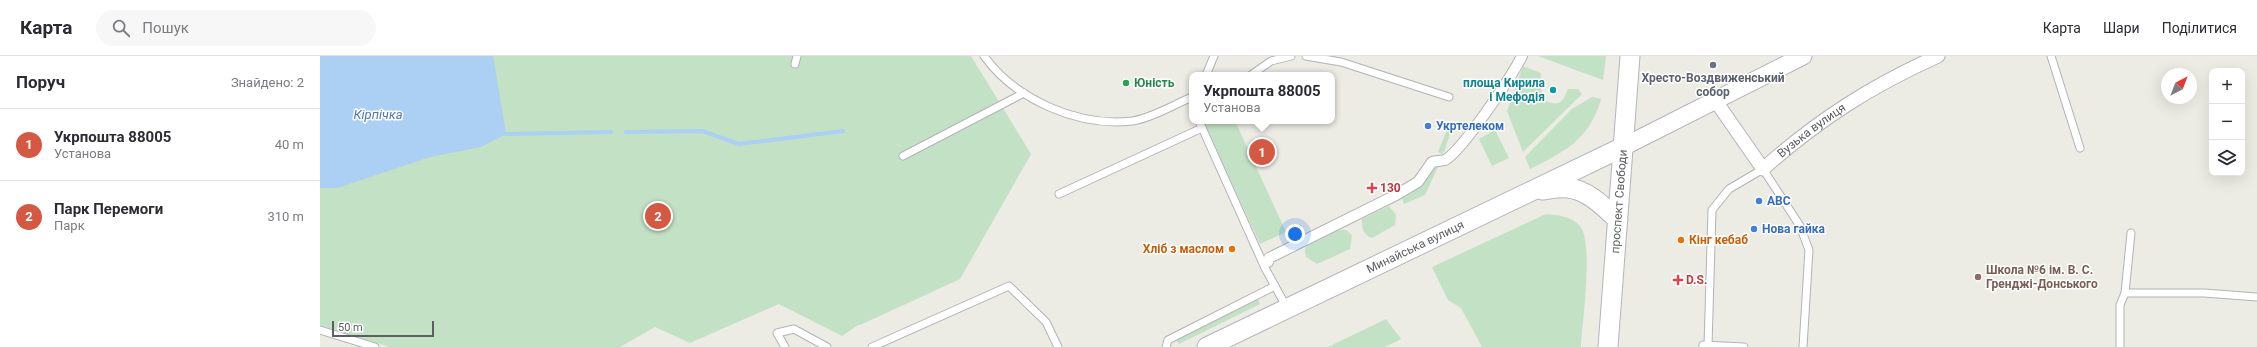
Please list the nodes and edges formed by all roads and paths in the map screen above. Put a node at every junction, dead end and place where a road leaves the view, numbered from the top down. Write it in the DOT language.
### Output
graph roads {
  1 [pos="797,56"];
  2 [pos="984,56"];
  3 [pos="1214,56"];
  4 [pos="1291,56"];
  5 [pos="1306,56"];
  6 [pos="1522,56"];
  7 [pos="1630,56"];
  8 [pos="1803,56"];
  9 [pos="1938,56"];
  10 [pos="2050,56"];
  11 [pos="795,64"];
  12 [pos="1207,72"];
  13 [pos="1255,72"];
  14 [pos="1024,93"];
  15 [pos="1449,97"];
  16 [pos="1715,100"];
  17 [pos="1189,102"];
  18 [pos="1200,124"];
  19 [pos="1202,128"];
  20 [pos="1623,147"];
  21 [pos="2080,148"];
  22 [pos="903,156"];
  23 [pos="1764,169"];
  24 [pos="1531,191"];
  25 [pos="1059,194"];
  26 [pos="1618,220"];
  27 [pos="2131,233"];
  28 [pos="1268,262"];
  29 [pos="1275,286"];
  30 [pos="2125,293"];
  31 [pos="2257,297"];
  32 [pos="1287,308"];
  33 [pos="320,330"];
  34 [pos="1705,346"];
  35 [pos="375,347"];
  36 [pos="785,347"];
  37 [pos="827,347"];
  38 [pos="872,347"];
  39 [pos="1058,347"];
  40 [pos="1166,347"];
  41 [pos="1207,347"];
  42 [pos="1608,347"];
  43 [pos="1744,347"];
  44 [pos="1803,347"];
  45 [pos="2120,347"];
  1 -- 11 [label="lane"];
  2 -- 14 [label="lane"];
  3 -- 12 [label="lane"];
  4 -- 13 [label="lane"];
  5 -- 15 [label="lane"];
  6 -- 28 [label="street"];
  7 -- 20 [label="main road, проспект Свободи"];
  8 -- 16 [label="street"];
  9 -- 23 [label="street, Вузька вулиця"];
  10 -- 21 [label="lane"];
  14 -- 17 [label="lane"];
  14 -- 22 [label="lane"];
  16 -- 20 [label="street"];
  16 -- 23 [label="street"];
  18 -- 19 [label="lane"];
  19 -- 25 [label="lane"];
  19 -- 29 [label="lane"];
  20 -- 24 [label="main road, Минайська вулиця"];
  20 -- 26 [label="main road, проспект Свободи"];
  23 -- 34 [label="lane"];
  23 -- 44 [label="lane"];
  24 -- 26 [label="main road"];
  24 -- 32 [label="main road, Минайська вулиця"];
  26 -- 42 [label="main road, проспект Свободи"];
  27 -- 30 [label="lane"];
  29 -- 32 [label="lane"];
  29 -- 40 [label="lane"];
  30 -- 31 [label="lane"];
  30 -- 45 [label="lane"];
  32 -- 41 [label="main road, Минайська вулиця"];
  33 -- 35 [label="lane"];
  34 -- 43 [label="lane"];
  36 -- 37 [label="lane"];
  38 -- 39 [label="lane"];
}
